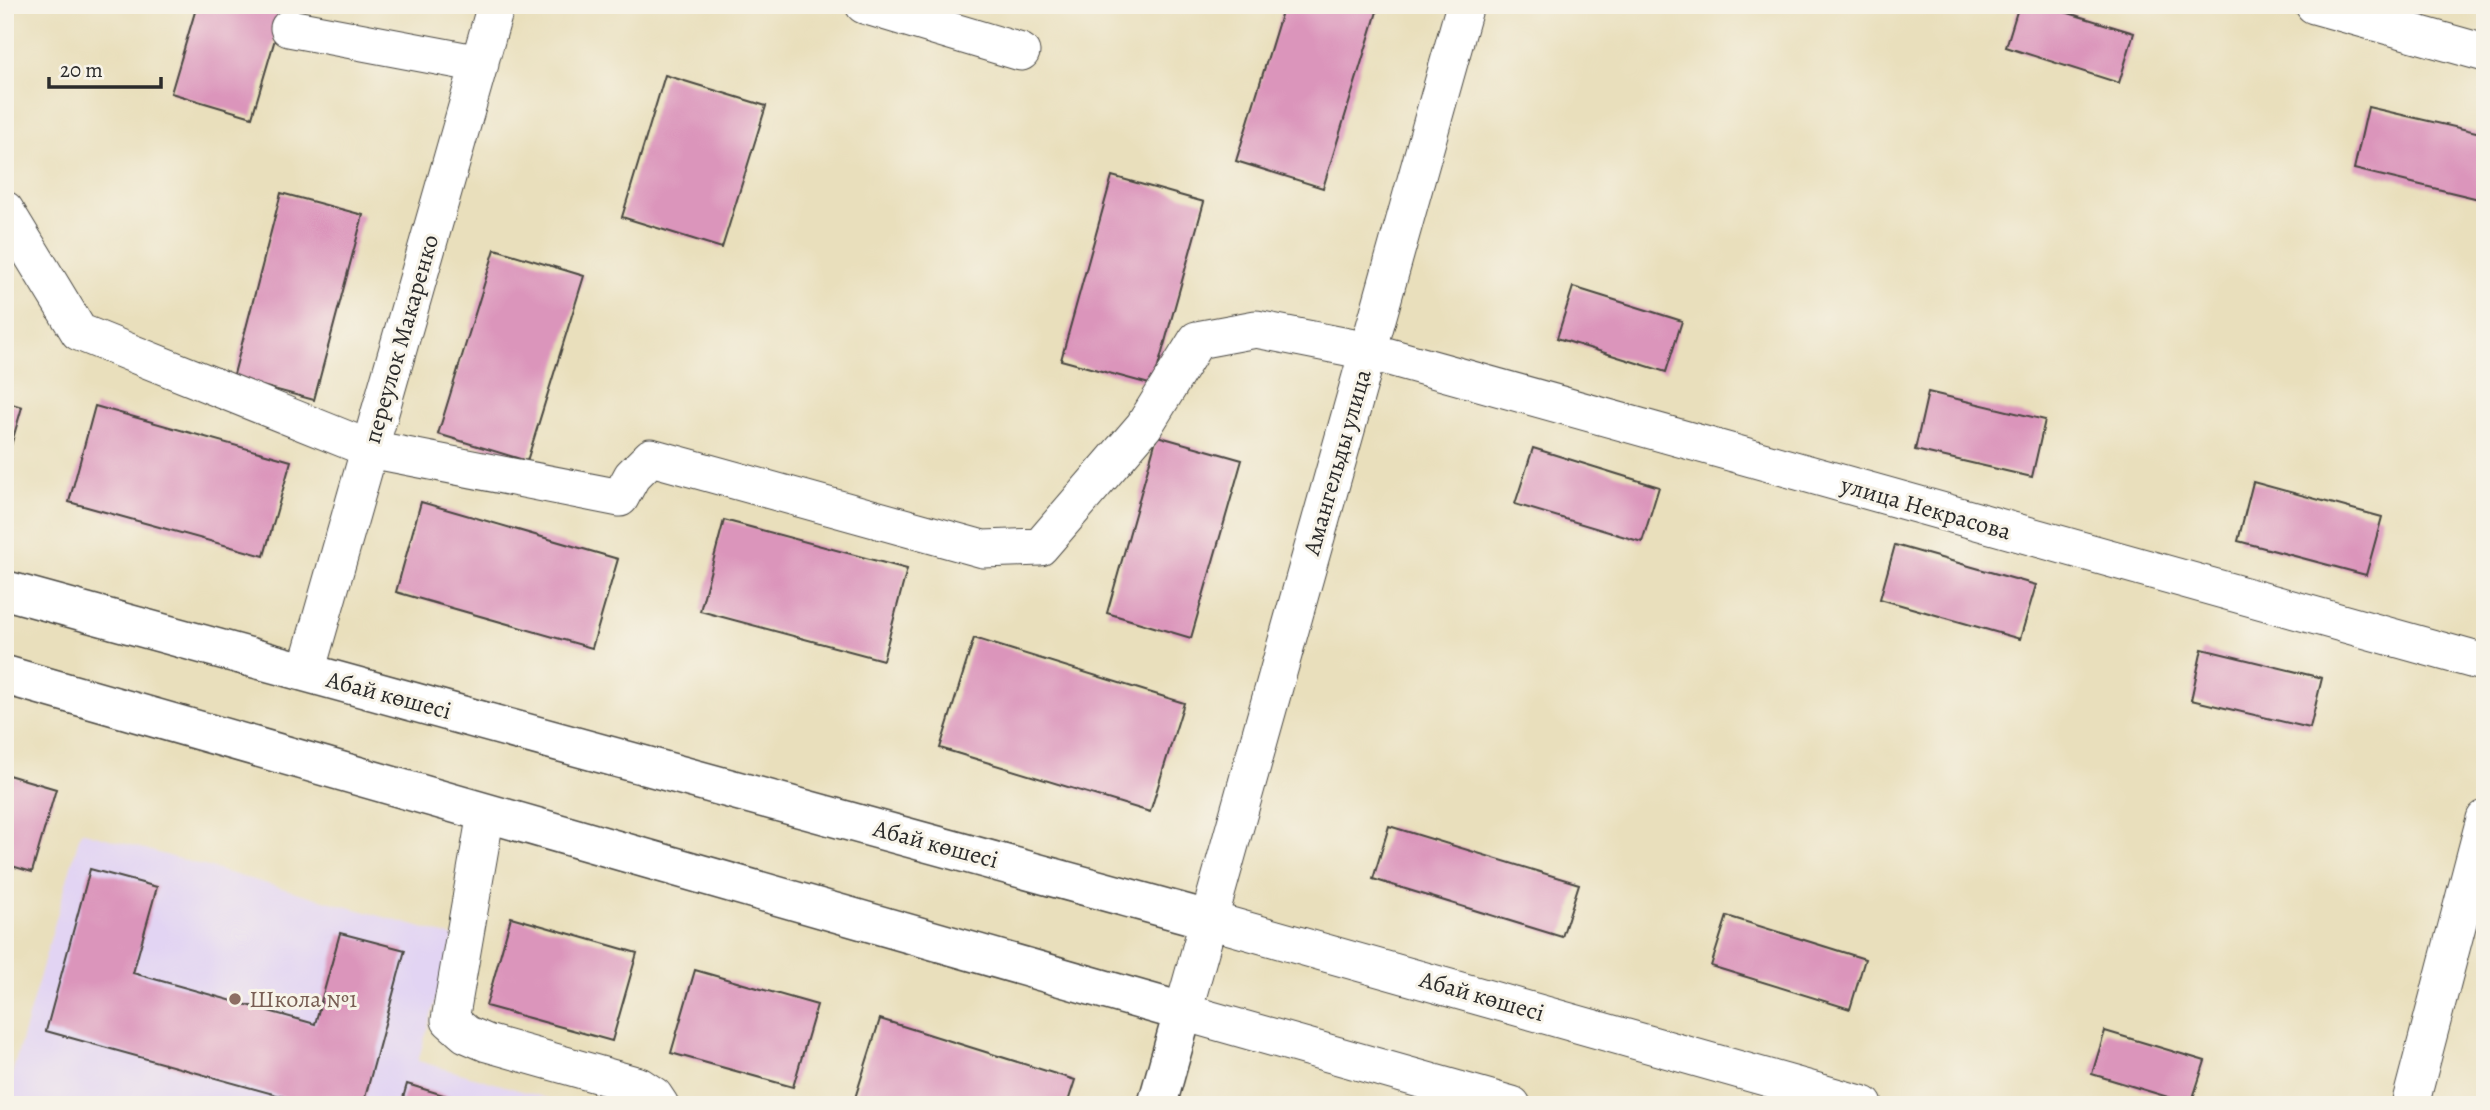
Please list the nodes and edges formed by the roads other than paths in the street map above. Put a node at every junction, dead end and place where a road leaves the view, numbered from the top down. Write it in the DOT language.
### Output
graph roads {
  1 [pos="496,5"];
  2 [pos="864,5"];
  3 [pos="1465,5"];
  4 [pos="2314,5"];
  5 [pos="289,28"];
  6 [pos="1021,52"];
  7 [pos="2485,53"];
  8 [pos="480,64"];
  9 [pos="5,210"];
  10 [pos="1368,351"];
  11 [pos="370,449"];
  12 [pos="5,590"];
  13 [pos="2485,663"];
  14 [pos="306,672"];
  15 [pos="5,675"];
  16 [pos="486,813"];
  17 [pos="2485,819"];
  18 [pos="1209,920"];
  19 [pos="1183,1012"];
  20 [pos="660,1105"];
  21 [pos="1157,1105"];
  22 [pos="1512,1105"];
  23 [pos="1864,1105"];
  24 [pos="2410,1105"];
  1 -- 8 [label="street, переулок Макаренко"];
  2 -- 6 [label="street"];
  3 -- 10 [label="street, Амангельды улица"];
  4 -- 7 [label="street"];
  5 -- 8 [label="street"];
  8 -- 11 [label="street, переулок Макаренко"];
  9 -- 11 [label="street"];
  10 -- 11 [label="street, улица Некрасова"];
  10 -- 13 [label="street, улица Некрасова"];
  10 -- 18 [label="street, Амангельды улица"];
  11 -- 14 [label="street, переулок Макаренко"];
  12 -- 14 [label="main road, Абай көшесі"];
  14 -- 18 [label="main road, Абай көшесі"];
  15 -- 16 [label="main road"];
  16 -- 19 [label="main road"];
  16 -- 20 [label="street"];
  17 -- 24 [label="street"];
  18 -- 19 [label="street, Амангельды улица"];
  18 -- 23 [label="street, Абай көшесі"];
  19 -- 21 [label="main road"];
  19 -- 22 [label="street"];
}
